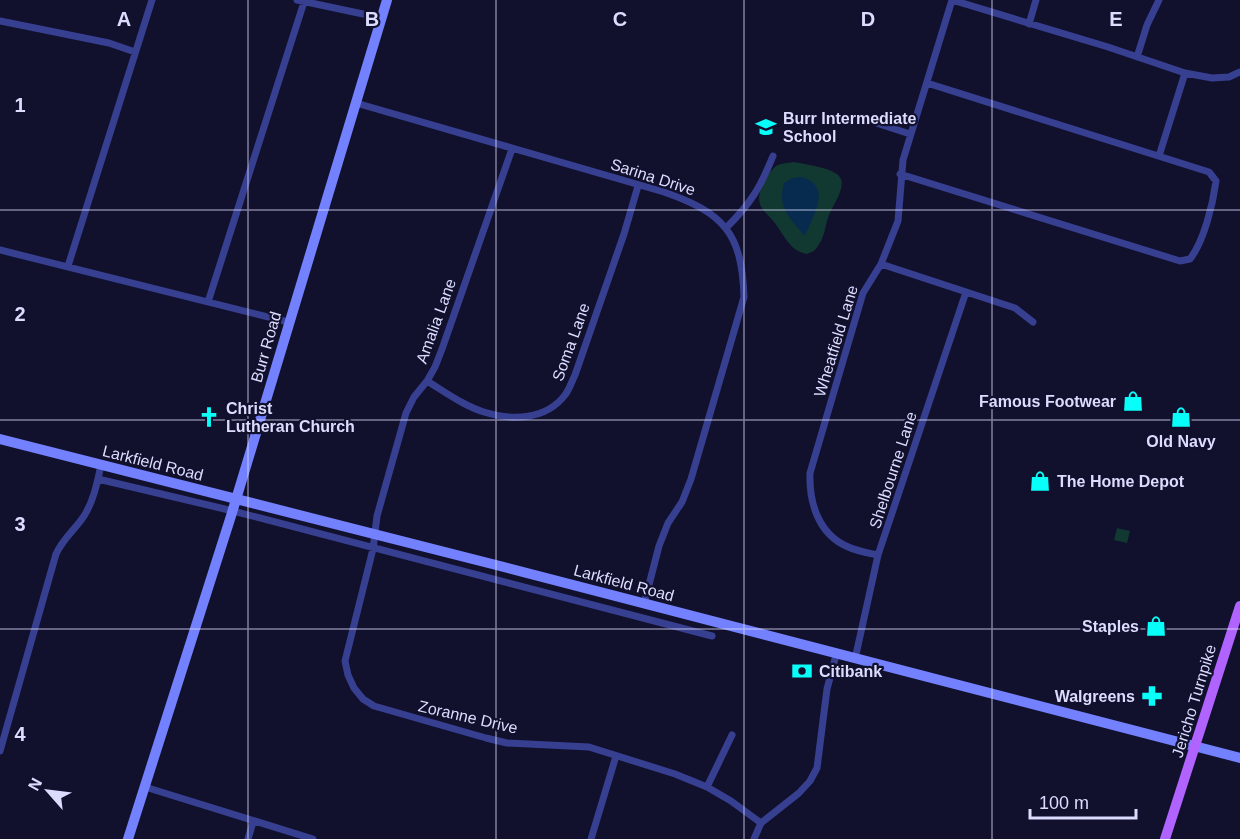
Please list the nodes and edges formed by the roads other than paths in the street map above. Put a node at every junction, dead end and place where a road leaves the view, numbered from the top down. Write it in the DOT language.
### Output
graph roads {
  1 [pos="152,0"];
  2 [pos="387,0"];
  3 [pos="952,0"];
  4 [pos="1036,0"];
  5 [pos="1159,0"];
  6 [pos="301,1"];
  7 [pos="382,18"];
  8 [pos="0,21"];
  9 [pos="1029,24"];
  10 [pos="135,52"];
  11 [pos="1137,57"];
  12 [pos="1240,72"];
  13 [pos="1185,74"];
  14 [pos="927,83"];
  15 [pos="356,103"];
  16 [pos="867,120"];
  17 [pos="910,134"];
  18 [pos="512,149"];
  19 [pos="773,156"];
  20 [pos="1159,156"];
  21 [pos="900,174"];
  22 [pos="638,186"];
  23 [pos="727,227"];
  24 [pos="0,250"];
  25 [pos="880,264"];
  26 [pos="68,266"];
  27 [pos="966,292"];
  28 [pos="208,302"];
  29 [pos="288,322"];
  30 [pos="1033,322"];
  31 [pos="427,381"];
  32 [pos="0,439"];
  33 [pos="101,465"];
  34 [pos="98,479"];
  35 [pos="236,500"];
  36 [pos="233,511"];
  37 [pos="375,534"];
  38 [pos="373,549"];
  39 [pos="878,555"];
  40 [pos="644,604"];
  41 [pos="1240,606"];
  42 [pos="712,636"];
  43 [pos="836,654"];
  44 [pos="855,659"];
  45 [pos="732,735"];
  46 [pos="1195,746"];
  47 [pos="0,751"];
  48 [pos="616,756"];
  49 [pos="1240,758"];
  50 [pos="145,787"];
  51 [pos="707,787"];
  52 [pos="253,822"];
  53 [pos="761,823"];
  54 [pos="128,839"];
  55 [pos="248,839"];
  56 [pos="313,839"];
  57 [pos="591,839"];
  58 [pos="754,839"];
  59 [pos="1165,839"];
  1 -- 10 [label="street"];
  2 -- 7 [label="main road, Burr Road"];
  3 -- 9 [label="street"];
  3 -- 14 [label="street, Wheatfield Lane"];
  4 -- 9 [label="street"];
  5 -- 11 [label="street"];
  6 -- 7 [label="street"];
  6 -- 28 [label="street"];
  7 -- 15 [label="main road, Burr Road"];
  8 -- 10 [label="street"];
  9 -- 11 [label="street"];
  10 -- 26 [label="street"];
  11 -- 13 [label="street"];
  12 -- 13 [label="street"];
  13 -- 20 [label="street"];
  14 -- 17 [label="street, Wheatfield Lane"];
  14 -- 20 [label="street"];
  15 -- 18 [label="street, Sarina Drive"];
  15 -- 29 [label="main road, Burr Road"];
  16 -- 17 [label="street"];
  17 -- 21 [label="street, Wheatfield Lane"];
  18 -- 22 [label="street, Sarina Drive"];
  18 -- 31 [label="street, Amalia Lane"];
  19 -- 23 [label="street"];
  20 -- 21 [label="street"];
  21 -- 25 [label="street, Wheatfield Lane"];
  22 -- 23 [label="street, Sarina Drive"];
  22 -- 31 [label="street, Soma Lane"];
  23 -- 40 [label="street, Sarina Drive"];
  24 -- 26 [label="street"];
  25 -- 27 [label="street"];
  25 -- 39 [label="street, Wheatfield Lane"];
  26 -- 28 [label="street"];
  27 -- 30 [label="street"];
  27 -- 39 [label="street, Shelbourne Lane"];
  28 -- 29 [label="street"];
  29 -- 35 [label="main road, Burr Road"];
  31 -- 37 [label="street, Amalia Lane"];
  32 -- 33 [label="main road, Larkfield Road"];
  33 -- 34 [label="street"];
  33 -- 35 [label="main road, Larkfield Road"];
  34 -- 36 [label="street, Larkfield Road"];
  34 -- 47 [label="street"];
  35 -- 36 [label="main road, Burr Road"];
  35 -- 37 [label="main road, Larkfield Road"];
  36 -- 38 [label="street, Larkfield Road"];
  36 -- 50 [label="main road, Burr Road"];
  37 -- 38 [label="street, Zoranne Drive"];
  37 -- 40 [label="main road, Larkfield Road"];
  38 -- 42 [label="street, Larkfield Road"];
  38 -- 48 [label="street, Zoranne Drive"];
  39 -- 44 [label="street, Shelbourne Lane"];
  40 -- 43 [label="main road, Larkfield Road"];
  41 -- 46 [label="main road, Jericho Turnpike"];
  43 -- 44 [label="main road, Larkfield Road"];
  43 -- 53 [label="street"];
  44 -- 46 [label="main road, Larkfield Road"];
  45 -- 51 [label="street"];
  46 -- 49 [label="main road, Larkfield Road"];
  46 -- 59 [label="main road, Jericho Turnpike"];
  48 -- 51 [label="street, Zoranne Drive"];
  48 -- 57 [label="street"];
  50 -- 52 [label="street"];
  50 -- 54 [label="main road, Burr Road"];
  51 -- 53 [label="street, Zoranne Drive"];
  52 -- 55 [label="street"];
  52 -- 56 [label="street"];
  53 -- 58 [label="street"];
}
